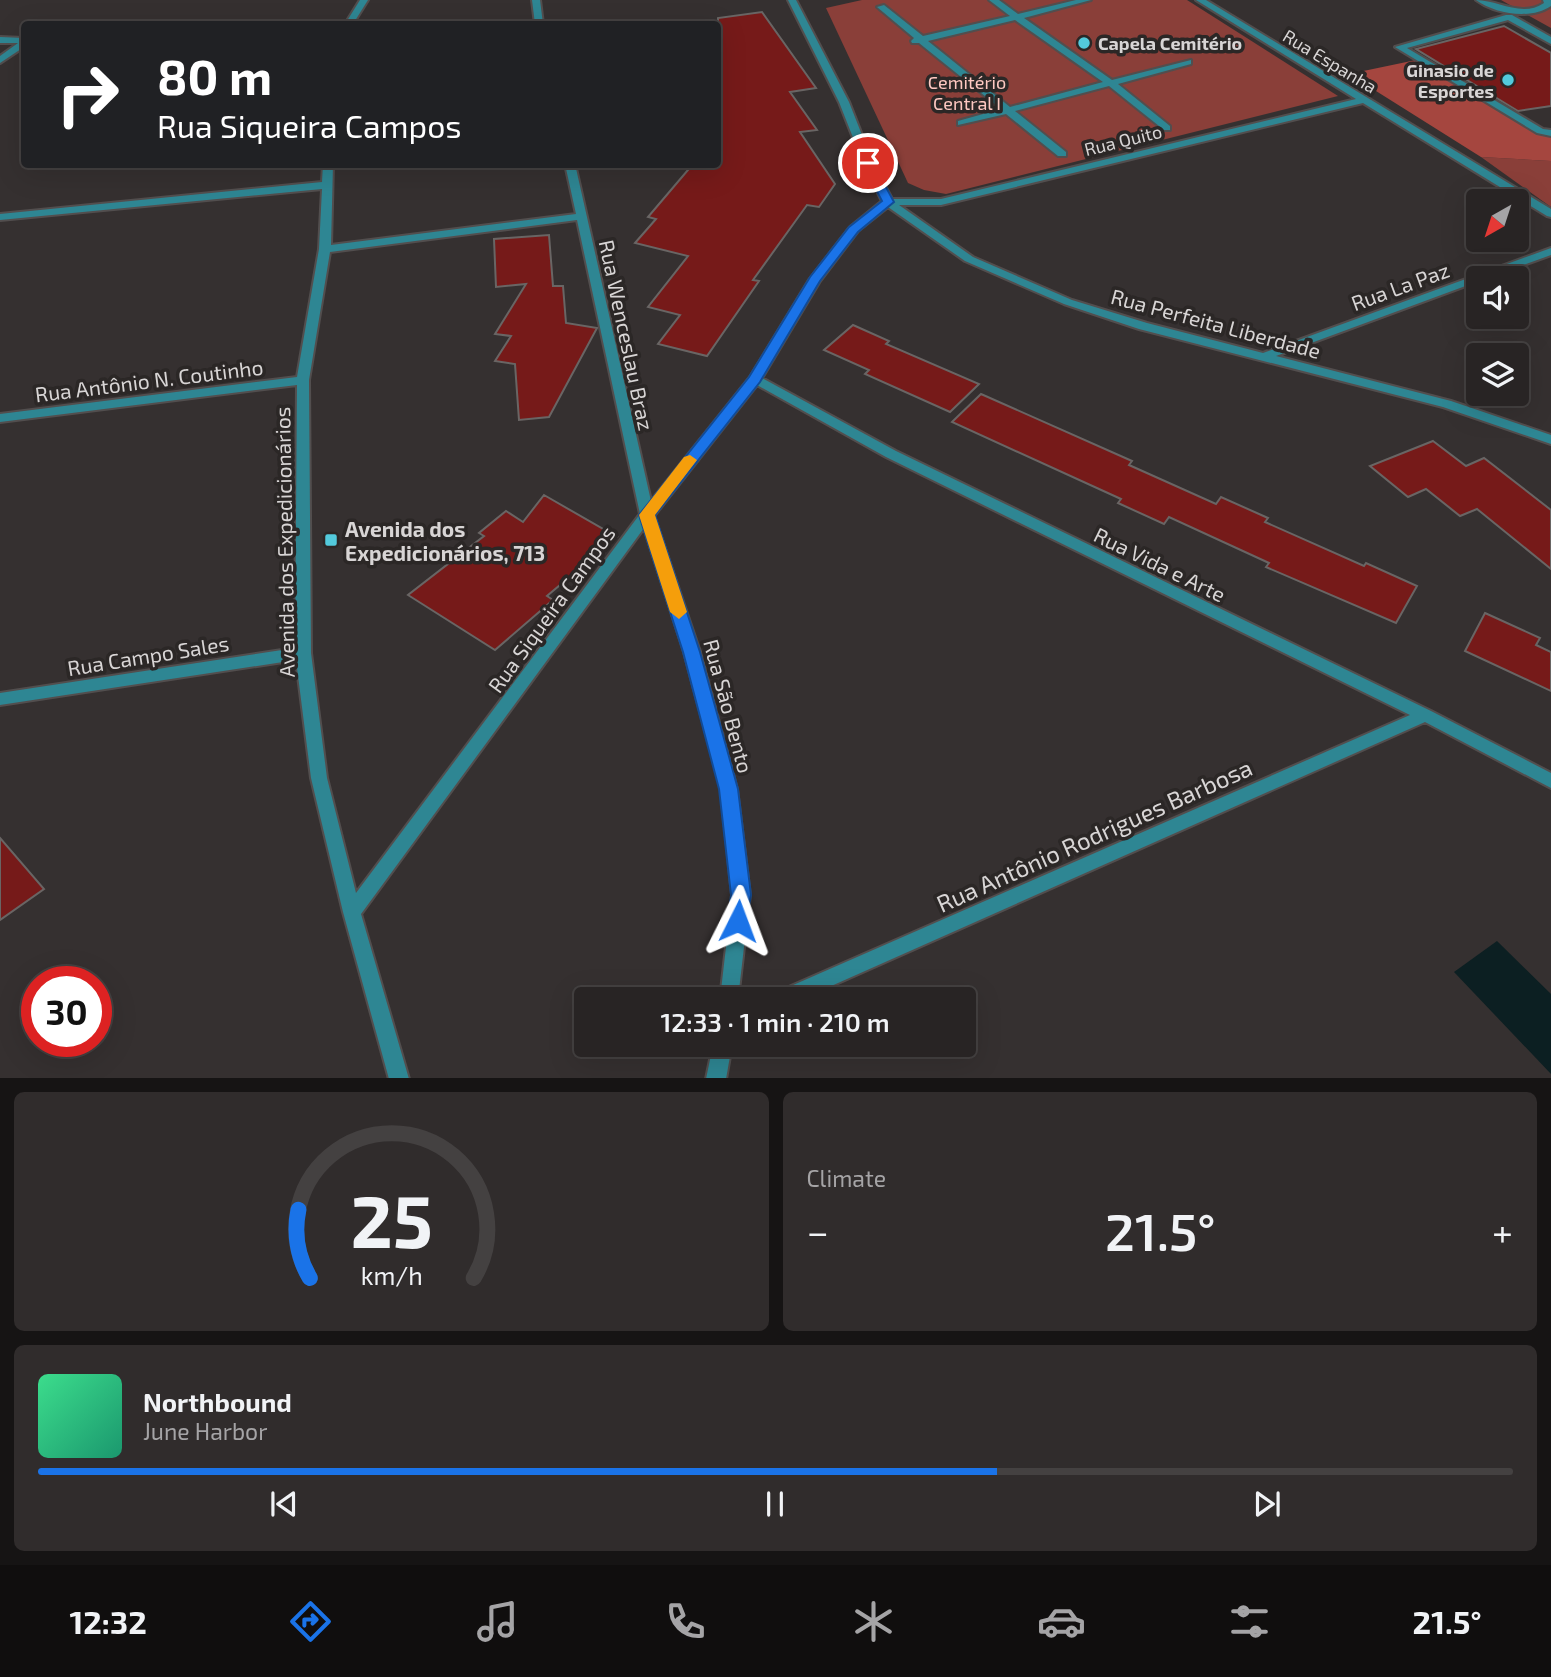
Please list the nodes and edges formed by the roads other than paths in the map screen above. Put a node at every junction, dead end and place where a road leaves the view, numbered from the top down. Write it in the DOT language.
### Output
graph roads {
  1 [pos="364,0"];
  2 [pos="536,0"];
  3 [pos="806,0"];
  4 [pos="993,0"];
  5 [pos="1087,0"];
  6 [pos="1200,0"];
  7 [pos="1480,0"];
  8 [pos="1547,0"];
  9 [pos="793,1"];
  10 [pos="881,7"];
  11 [pos="1019,18"];
  12 [pos="351,21"];
  13 [pos="539,21"];
  14 [pos="0,40"];
  15 [pos="916,41"];
  16 [pos="1551,41"];
  17 [pos="21,42"];
  18 [pos="21,44"];
  19 [pos="0,60"];
  20 [pos="1188,62"];
  21 [pos="1111,83"];
  22 [pos="1364,100"];
  23 [pos="1008,111"];
  24 [pos="961,123"];
  25 [pos="1167,128"];
  26 [pos="1551,133"];
  27 [pos="1062,155"];
  28 [pos="328,168"];
  29 [pos="571,168"];
  30 [pos="326,185"];
  31 [pos="888,202"];
  32 [pos="1551,214"];
  33 [pos="582,216"];
  34 [pos="0,217"];
  35 [pos="325,249"];
  36 [pos="1551,251"];
  37 [pos="1263,358"];
  38 [pos="755,379"];
  39 [pos="303,380"];
  40 [pos="0,418"];
  41 [pos="1551,440"];
  42 [pos="647,515"];
  43 [pos="303,653"];
  44 [pos="0,699"];
  45 [pos="1425,715"];
  46 [pos="1551,781"];
  47 [pos="352,912"];
  48 [pos="730,987"];
  49 [pos="809,987"];
  50 [pos="720,1057"];
  51 [pos="399,1078"];
  52 [pos="716,1078"];
  1 -- 12 [label="street"];
  2 -- 13 [label="street"];
  3 -- 9 [label="street"];
  4 -- 11 [label="street"];
  5 -- 11 [label="street"];
  6 -- 22 [label="street, Rua Espanha"];
  7 -- 8 [label="street"];
  9 -- 31 [label="street"];
  10 -- 15 [label="street"];
  11 -- 15 [label="street"];
  11 -- 21 [label="street"];
  14 -- 17 [label="street"];
  15 -- 23 [label="street"];
  16 -- 26 [label="street"];
  18 -- 19 [label="street"];
  20 -- 21 [label="street"];
  21 -- 23 [label="street"];
  21 -- 25 [label="street"];
  22 -- 31 [label="street, Rua Quito"];
  22 -- 32 [label="street, Rua Espanha"];
  23 -- 24 [label="street"];
  23 -- 27 [label="street"];
  28 -- 30 [label="street, Avenida dos Expedicionários"];
  29 -- 33 [label="street, Rua Wenceslau Braz"];
  30 -- 34 [label="street"];
  30 -- 35 [label="street, Avenida dos Expedicionários"];
  31 -- 37 [label="street, Rua Perfeita Liberdade"];
  31 -- 38 [label="street, Rua Siqueira Campos"];
  33 -- 35 [label="street"];
  33 -- 42 [label="street, Rua Wenceslau Braz"];
  35 -- 39 [label="street, Avenida dos Expedicionários"];
  36 -- 37 [label="street, Rua La Paz"];
  37 -- 41 [label="street, Rua Perfeita Liberdade"];
  38 -- 42 [label="street, Rua Siqueira Campos"];
  38 -- 45 [label="street, Rua Vida e Arte"];
  39 -- 40 [label="street, Rua Antônio N. Coutinho"];
  39 -- 43 [label="street, Avenida dos Expedicionários"];
  42 -- 47 [label="street, Rua Siqueira Campos"];
  42 -- 48 [label="street, Rua São Bento"];
  43 -- 44 [label="street, Rua Campo Sales"];
  43 -- 47 [label="street, Avenida dos Expedicionários"];
  45 -- 46 [label="street, Rua Vida e Arte"];
  45 -- 49 [label="street, Rua Antônio Rodrigues Barbosa"];
  47 -- 51 [label="street, Avenida dos Expedicionários"];
  50 -- 52 [label="street"];
}
